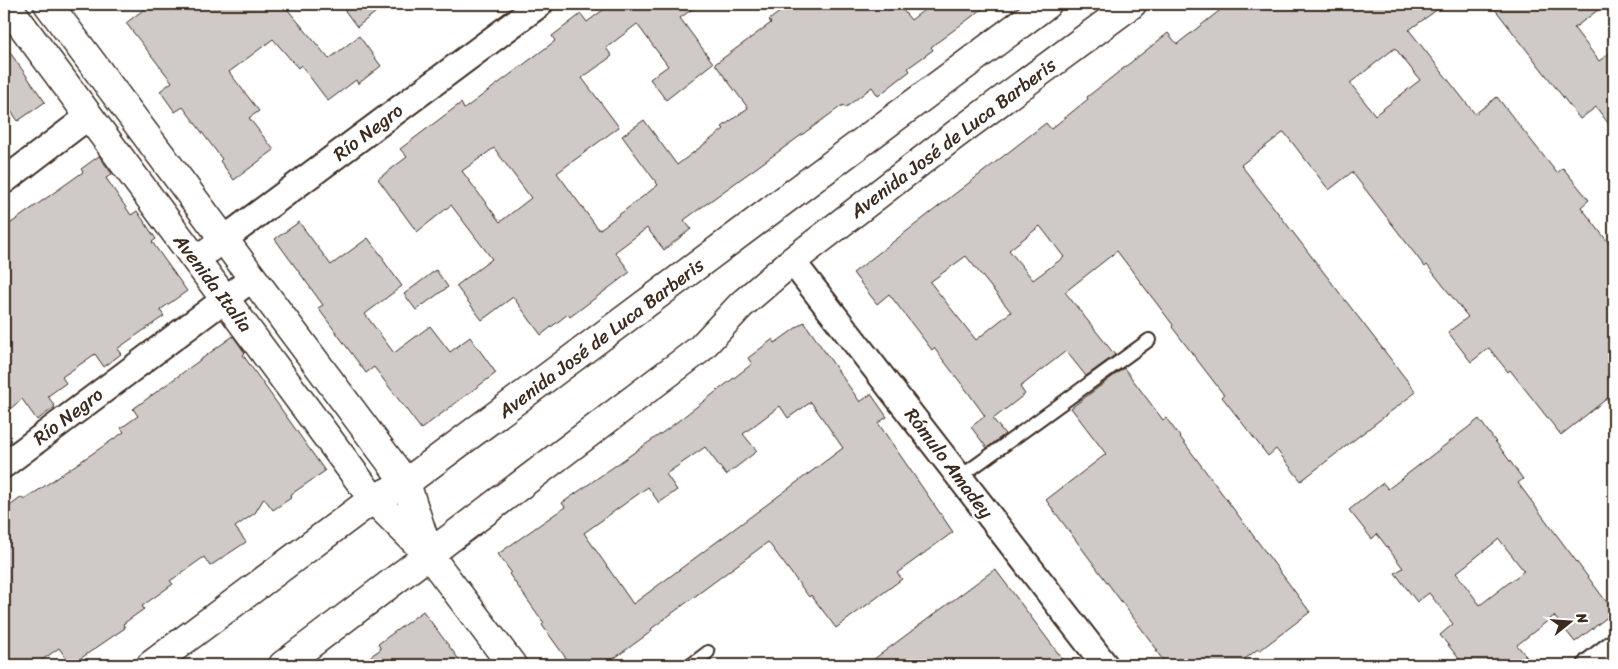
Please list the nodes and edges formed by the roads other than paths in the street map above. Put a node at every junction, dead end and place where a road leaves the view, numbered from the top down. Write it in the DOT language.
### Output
graph roads {
  1 [pos="6,4"];
  2 [pos="48,4"];
  3 [pos="540,4"];
  4 [pos="1047,4"];
  5 [pos="1132,4"];
  6 [pos="90,116"];
  7 [pos="4,181"];
  8 [pos="224,240"];
  9 [pos="196,260"];
  10 [pos="792,261"];
  11 [pos="253,278"];
  12 [pos="225,299"];
  13 [pos="1149,340"];
  14 [pos="4,465"];
  15 [pos="960,477"];
  16 [pos="406,483"];
  17 [pos="373,499"];
  18 [pos="429,555"];
  19 [pos="1614,647"];
  20 [pos="708,652"];
  21 [pos="151,665"];
  22 [pos="283,665"];
  23 [pos="512,665"];
  24 [pos="691,665"];
  25 [pos="1105,665"];
  26 [pos="1591,665"];
  1 -- 6 [label="main road, Avenida Italia"];
  2 -- 8 [label="main road, Avenida Italia"];
  3 -- 8 [label="street, Río Negro"];
  4 -- 16 [label="main road, Avenida José de Luca Barberis"];
  5 -- 10 [label="main road, Avenida José de Luca Barberis"];
  6 -- 7 [label="street"];
  6 -- 9 [label="main road, Avenida Italia"];
  8 -- 9 [label="street, Río Negro"];
  8 -- 11 [label="main road, Avenida Italia"];
  9 -- 12 [label="main road, Avenida Italia"];
  10 -- 15 [label="street, Rómulo Amadey"];
  10 -- 18 [label="main road, Avenida José de Luca Barberis"];
  11 -- 12 [label="street, Río Negro"];
  11 -- 16 [label="main road, Avenida Italia"];
  12 -- 14 [label="street, Río Negro"];
  12 -- 17 [label="main road, Avenida Italia"];
  13 -- 15 [label="lane"];
  15 -- 25 [label="street, Rómulo Amadey"];
  16 -- 17 [label="main road, Avenida José de Luca Barberis"];
  16 -- 18 [label="main road, Avenida Italia"];
  17 -- 18 [label="main road, Avenida Italia"];
  17 -- 21 [label="main road, Avenida José de Luca Barberis"];
  18 -- 22 [label="main road, Avenida José de Luca Barberis"];
  18 -- 23 [label="main road, Avenida Italia"];
  19 -- 26 [label="street"];
  20 -- 24 [label="lane"];
}
